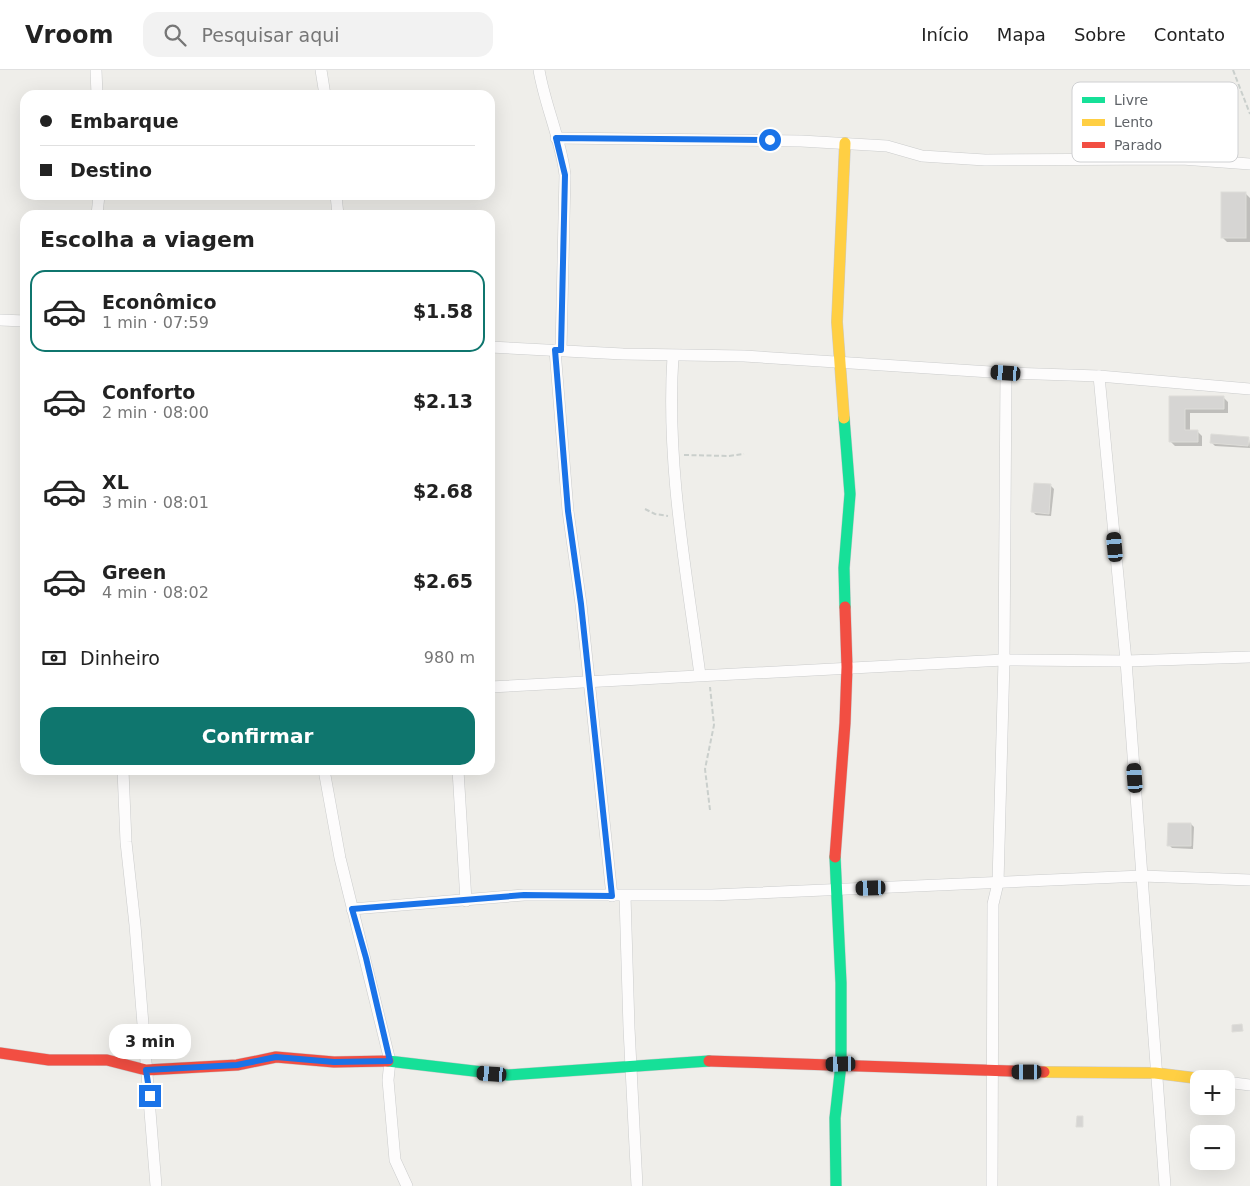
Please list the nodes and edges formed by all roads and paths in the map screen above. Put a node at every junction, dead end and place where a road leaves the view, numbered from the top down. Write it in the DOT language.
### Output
graph roads {
  1 [pos="96,70"];
  2 [pos="321,70"];
  3 [pos="539,70"];
  4 [pos="1233,70"];
  5 [pos="1238,82"];
  6 [pos="1238,83"];
  7 [pos="98,90"];
  8 [pos="324,90"];
  9 [pos="1250,114"];
  10 [pos="556,138"];
  11 [pos="845,144"];
  12 [pos="1072,160"];
  13 [pos="1223,162"];
  14 [pos="1250,164"];
  15 [pos="0,320"];
  16 [pos="20,321"];
  17 [pos="495,347"];
  18 [pos="558,350"];
  19 [pos="673,356"];
  20 [pos="839,361"];
  21 [pos="1006,373"];
  22 [pos="1099,376"];
  23 [pos="1250,389"];
  24 [pos="675,453"];
  25 [pos="744,454"];
  26 [pos="645,509"];
  27 [pos="678,517"];
  28 [pos="1250,657"];
  29 [pos="1004,660"];
  30 [pos="1126,661"];
  31 [pos="847,667"];
  32 [pos="704,675"];
  33 [pos="588,682"];
  34 [pos="495,687"];
  35 [pos="122,775"];
  36 [pos="325,775"];
  37 [pos="458,775"];
  38 [pos="710,810"];
  39 [pos="1142,876"];
  40 [pos="1250,880"];
  41 [pos="998,883"];
  42 [pos="835,890"];
  43 [pos="612,896"];
  44 [pos="625,896"];
  45 [pos="466,901"];
  46 [pos="352,909"];
  47 [pos="0,1054"];
  48 [pos="390,1061"];
  49 [pos="841,1064"];
  50 [pos="630,1065"];
  51 [pos="146,1070"];
  52 [pos="990,1072"];
  53 [pos="1155,1073"];
  54 [pos="1190,1077"];
  55 [pos="1235,1083"];
  56 [pos="1250,1085"];
  57 [pos="156,1186"];
  58 [pos="407,1186"];
  59 [pos="637,1186"];
  60 [pos="836,1186"];
  61 [pos="992,1186"];
  62 [pos="1165,1186"];
  1 -- 7 [label="street"];
  2 -- 8 [label="street"];
  3 -- 10 [label="street"];
  4 -- 5 [label="path"];
  6 -- 9 [label="path"];
  10 -- 11 [label="street"];
  10 -- 18 [label="street"];
  11 -- 12 [label="street"];
  11 -- 20 [label="street"];
  13 -- 14 [label="street"];
  15 -- 16 [label="street"];
  17 -- 18 [label="street"];
  18 -- 19 [label="street"];
  18 -- 33 [label="street"];
  19 -- 20 [label="street"];
  19 -- 24 [label="street"];
  20 -- 21 [label="street"];
  20 -- 31 [label="street"];
  21 -- 22 [label="street"];
  21 -- 29 [label="street"];
  22 -- 23 [label="street"];
  22 -- 30 [label="street"];
  24 -- 25 [label="path"];
  24 -- 27 [label="street"];
  26 -- 27 [label="path"];
  27 -- 32 [label="street"];
  28 -- 30 [label="street"];
  29 -- 30 [label="street"];
  29 -- 31 [label="street"];
  29 -- 41 [label="street"];
  30 -- 39 [label="street"];
  31 -- 32 [label="street"];
  31 -- 42 [label="street"];
  32 -- 33 [label="street"];
  32 -- 38 [label="path"];
  33 -- 34 [label="street"];
  33 -- 43 [label="street"];
  35 -- 51 [label="street"];
  36 -- 46 [label="street"];
  37 -- 45 [label="street"];
  39 -- 40 [label="street"];
  39 -- 41 [label="street"];
  39 -- 53 [label="street"];
  41 -- 42 [label="street"];
  41 -- 52 [label="street"];
  42 -- 44 [label="street"];
  42 -- 49 [label="street"];
  43 -- 44 [label="street"];
  43 -- 45 [label="street"];
  44 -- 50 [label="street"];
  45 -- 46 [label="street"];
  46 -- 48 [label="street"];
  47 -- 51 [label="street"];
  48 -- 50 [label="street"];
  48 -- 51 [label="street"];
  48 -- 58 [label="street"];
  49 -- 50 [label="street"];
  49 -- 52 [label="street"];
  49 -- 60 [label="street"];
  50 -- 59 [label="street"];
  51 -- 57 [label="street"];
  52 -- 53 [label="street"];
  52 -- 61 [label="street"];
  53 -- 54 [label="street"];
  53 -- 62 [label="street"];
  55 -- 56 [label="street"];
}
